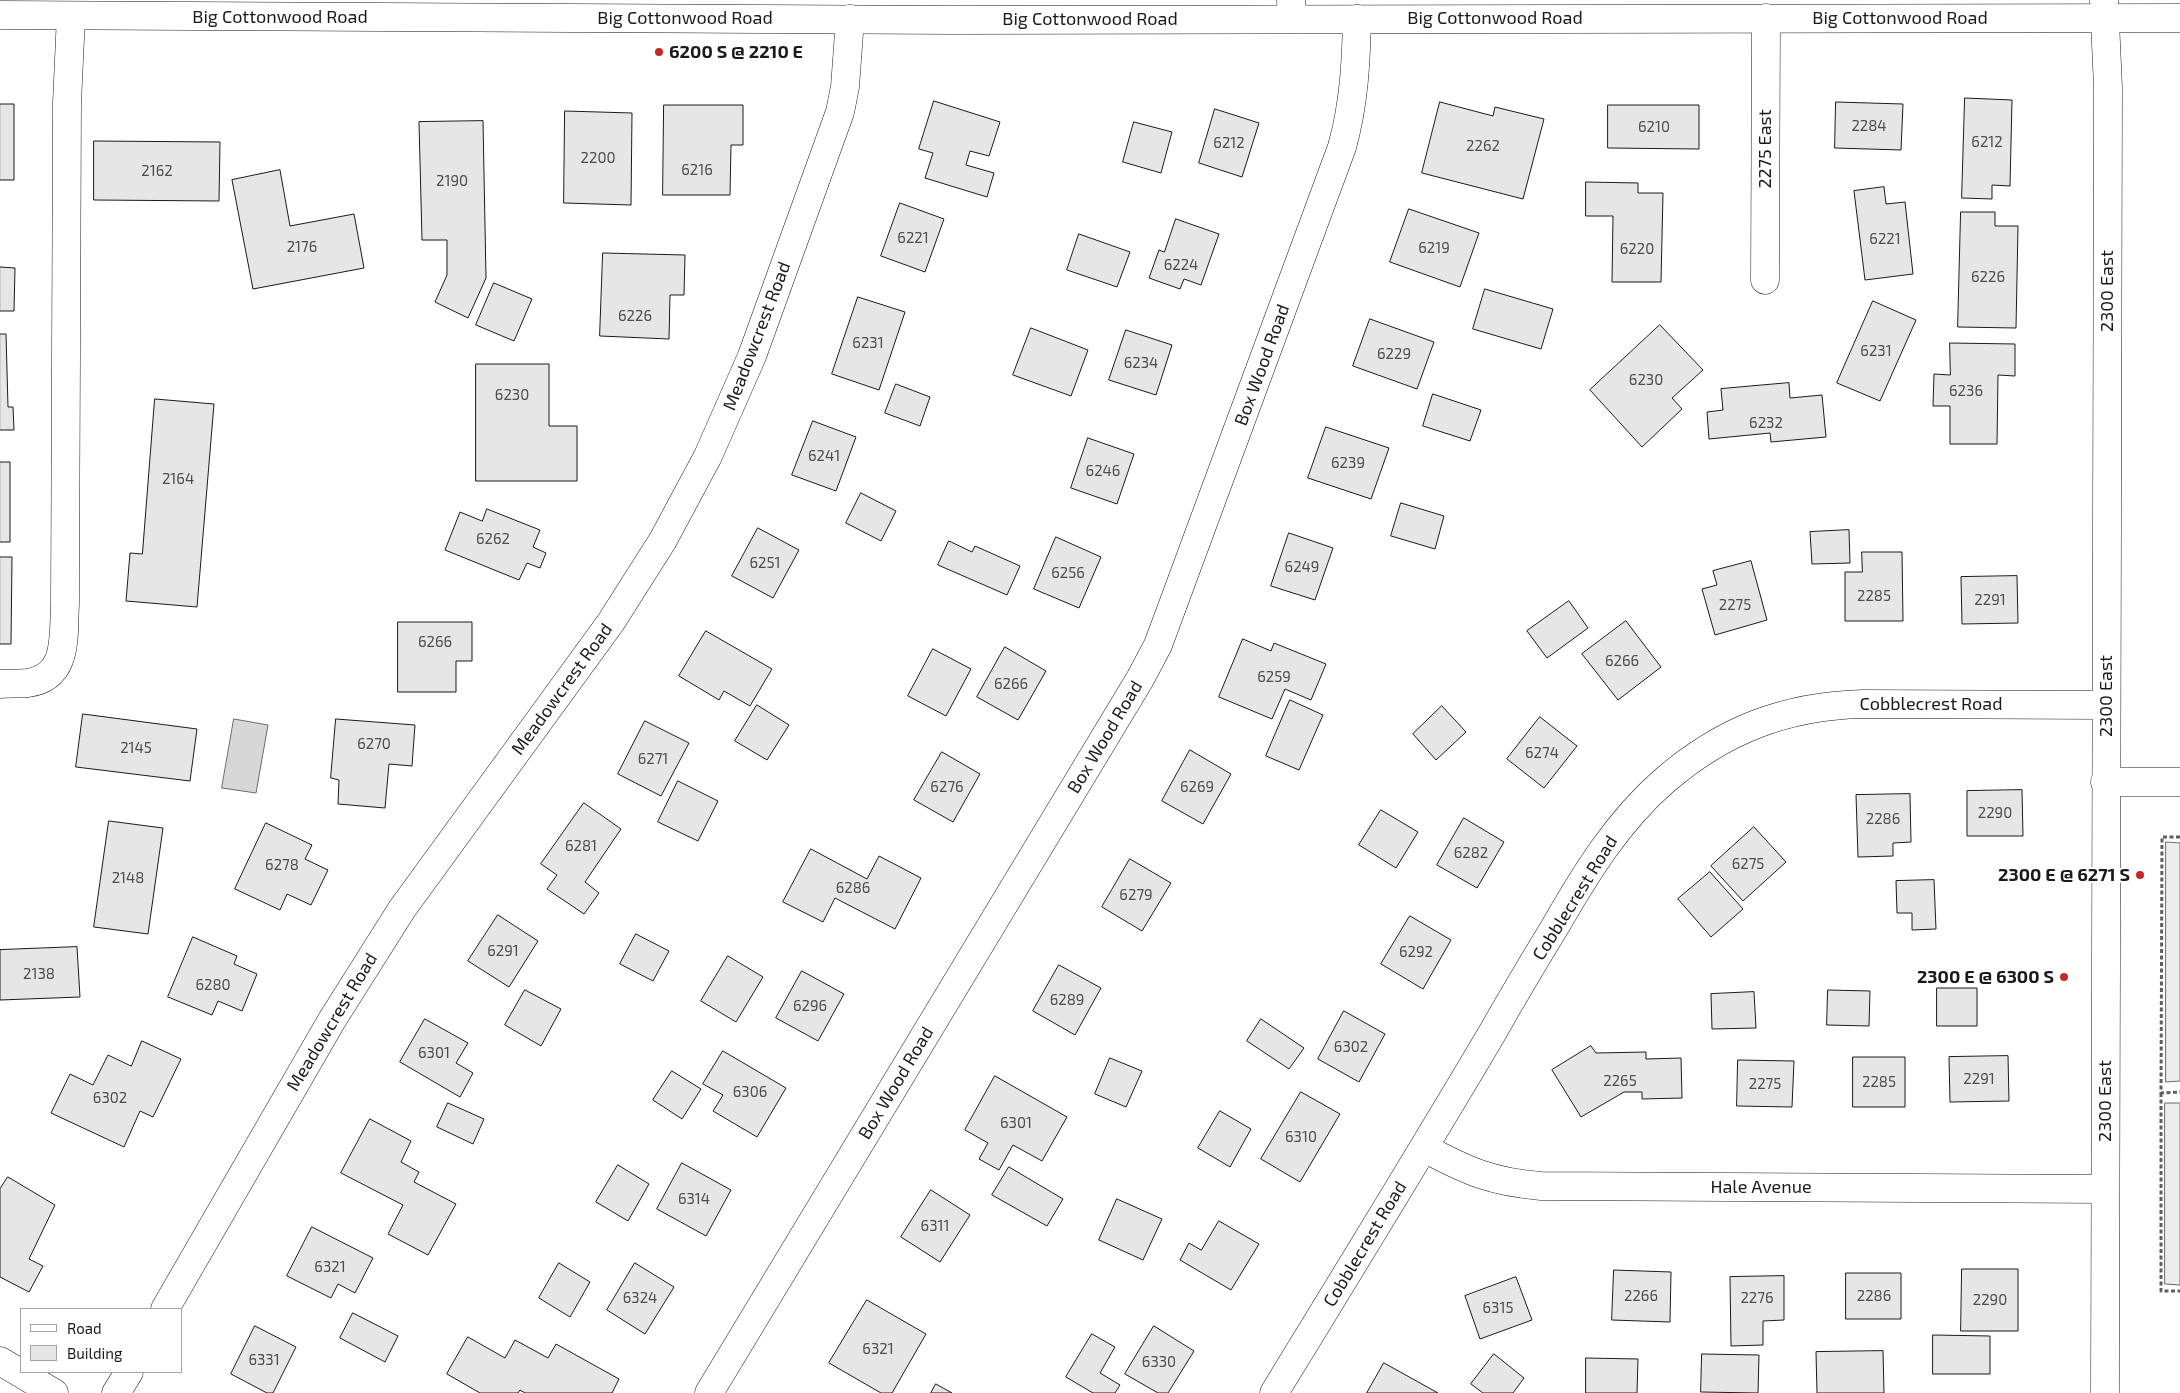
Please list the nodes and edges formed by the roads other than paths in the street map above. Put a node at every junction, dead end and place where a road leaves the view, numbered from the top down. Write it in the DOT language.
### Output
graph roads {
  1 [pos="283,8"];
  2 [pos="1292,9"];
  3 [pos="2105,9"];
  4 [pos="0,15"];
  5 [pos="71,16"];
  6 [pos="1766,18"];
  7 [pos="2180,18"];
  8 [pos="850,19"];
  9 [pos="1357,19"];
  10 [pos="1765,280"];
  11 [pos="0,684"];
  12 [pos="2105,705"];
  13 [pos="2105,782"];
  14 [pos="2180,782"];
  15 [pos="1424,1148"];
  16 [pos="2105,1189"];
  17 [pos="166,1308"];
  18 [pos="0,1361"];
  19 [pos="20,1373"];
  20 [pos="20,1373"];
  21 [pos="128,1373"];
  22 [pos="54,1393"];
  23 [pos="116,1393"];
  24 [pos="709,1393"];
  25 [pos="1274,1393"];
  26 [pos="2104,1393"];
  1 -- 5 [label="street, Big Cottonwood Road"];
  1 -- 8 [label="street, Big Cottonwood Road"];
  2 -- 8 [label="street, Big Cottonwood Road"];
  2 -- 9 [label="street, Big Cottonwood Road"];
  3 -- 6 [label="street, Big Cottonwood Road"];
  3 -- 7 [label="street, Big Cottonwood Road"];
  3 -- 12 [label="street, 2300 East"];
  4 -- 5 [label="street, Big Cottonwood Road"];
  5 -- 11 [label="street"];
  6 -- 9 [label="street, Big Cottonwood Road"];
  6 -- 10 [label="street, 2275 East"];
  8 -- 17 [label="street, Meadowcrest Road"];
  9 -- 24 [label="street, Box Wood Road"];
  12 -- 13 [label="street, 2300 East"];
  12 -- 15 [label="street, Cobblecrest Road"];
  13 -- 14 [label="street"];
  13 -- 16 [label="street, 2300 East"];
  15 -- 16 [label="street, Hale Avenue"];
  15 -- 25 [label="street, Cobblecrest Road"];
  16 -- 26 [label="street, 2300 East"];
  18 -- 19 [label="street"];
  20 -- 22 [label="street"];
  21 -- 23 [label="street"];
}
